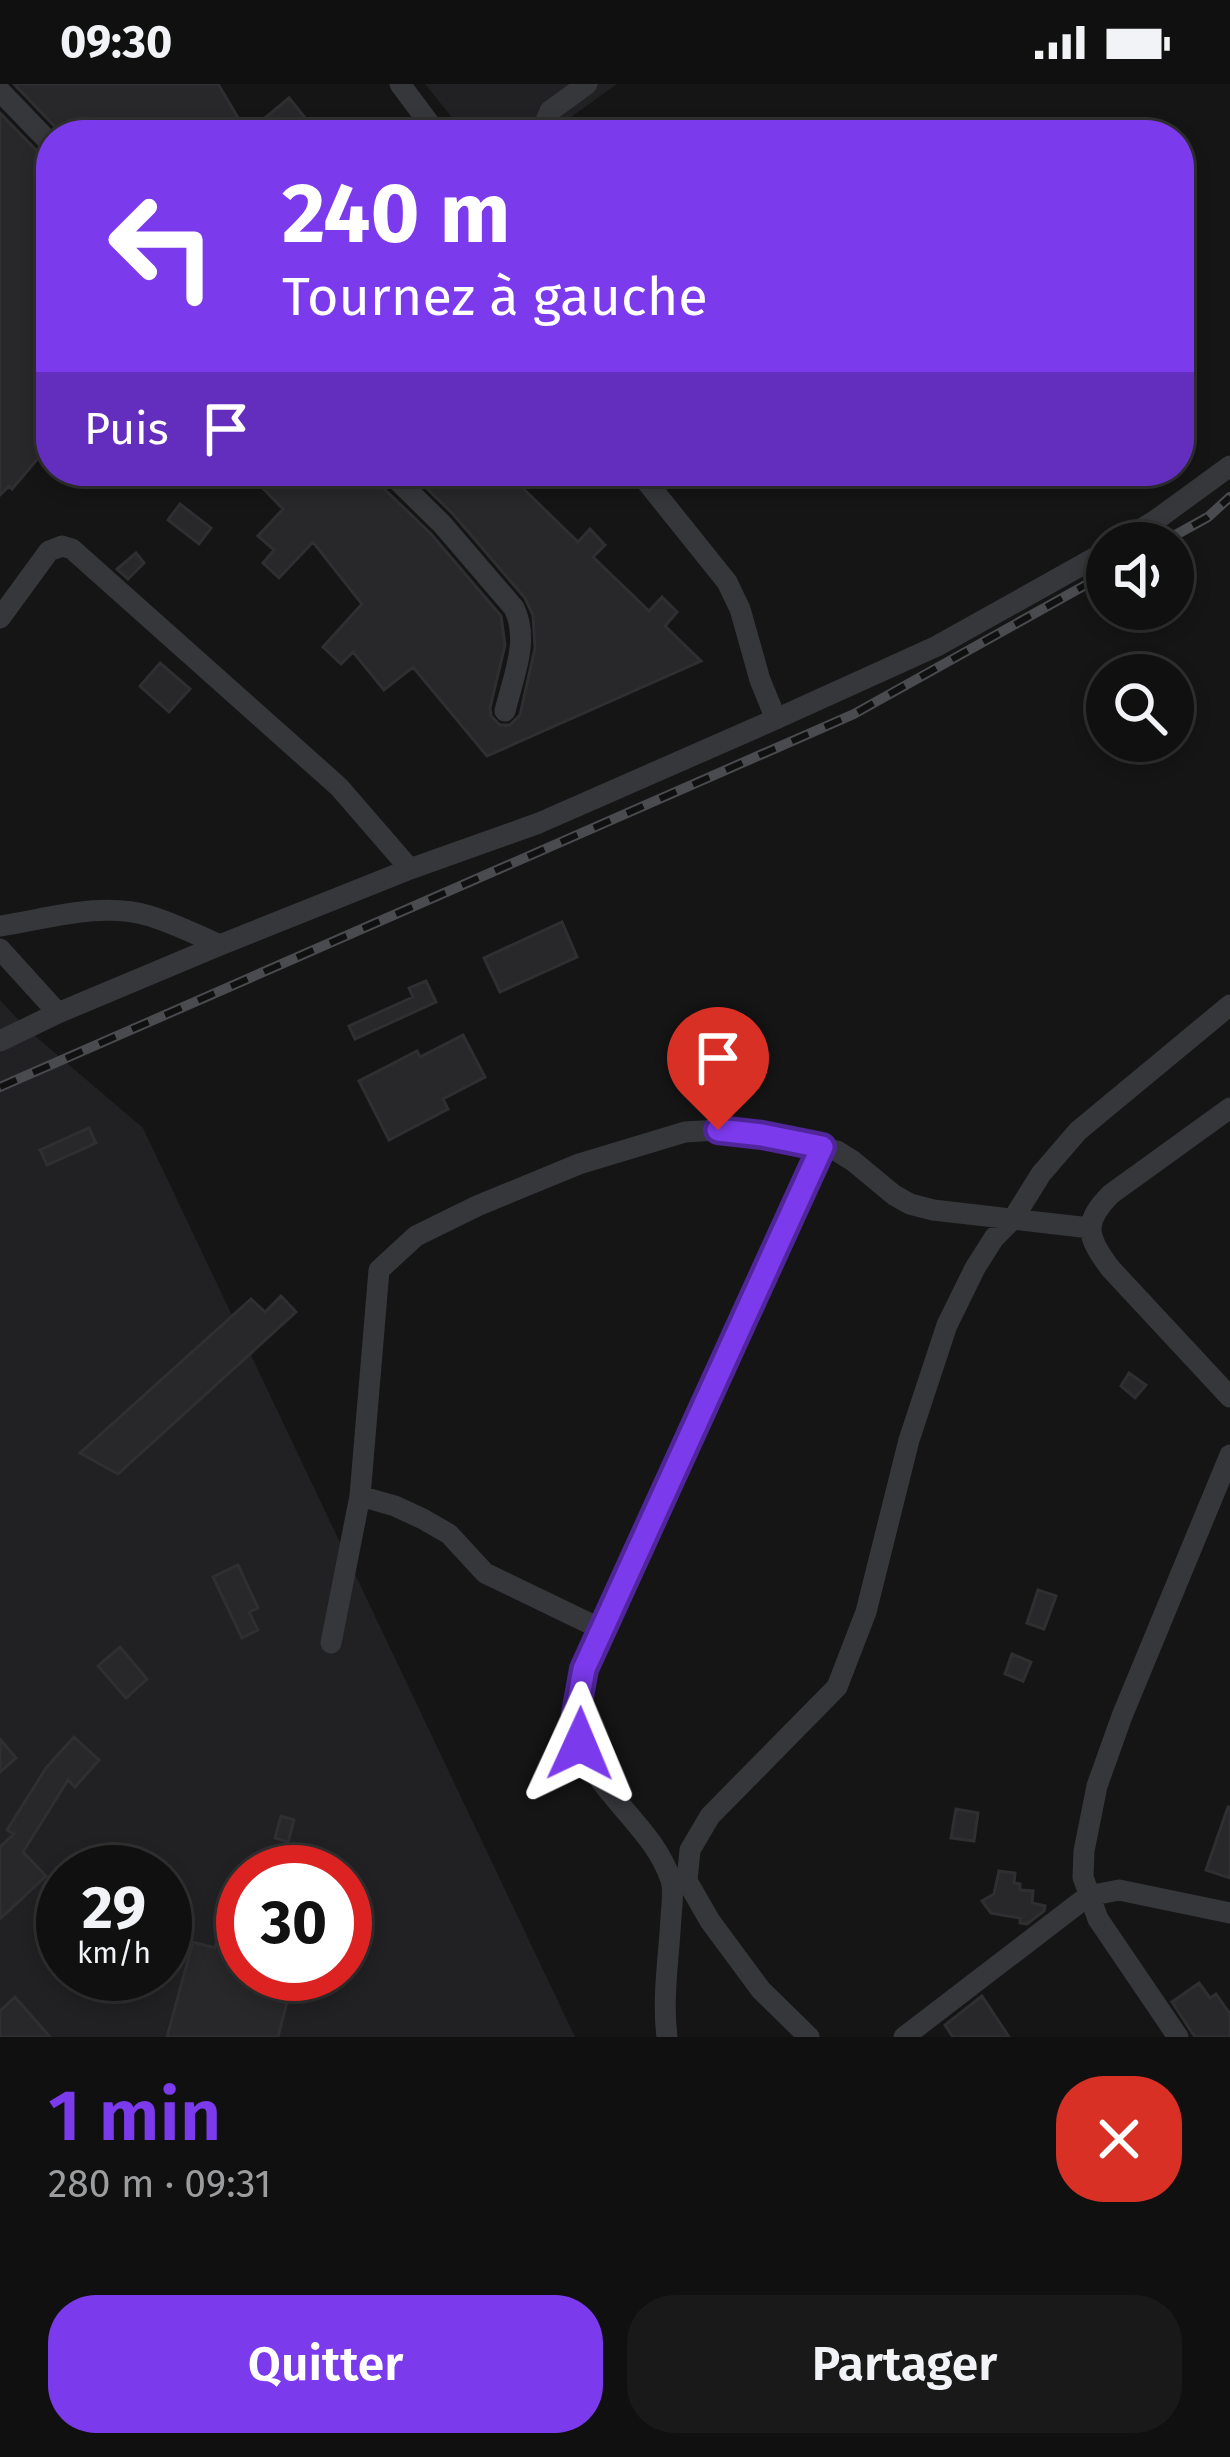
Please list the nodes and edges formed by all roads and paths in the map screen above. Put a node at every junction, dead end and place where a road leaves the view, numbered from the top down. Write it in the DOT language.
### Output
graph roads {
  1 [pos="400,84"];
  2 [pos="586,84"];
  3 [pos="0,92"];
  4 [pos="427,120"];
  5 [pos="546,120"];
  6 [pos="36,129"];
  7 [pos="1230,466"];
  8 [pos="403,486"];
  9 [pos="650,486"];
  10 [pos="1153,522"];
  11 [pos="1086,563"];
  12 [pos="0,618"];
  13 [pos="505,711"];
  14 [pos="776,718"];
  15 [pos="410,869"];
  16 [pos="0,926"];
  17 [pos="220,945"];
  18 [pos="0,949"];
  19 [pos="1230,1005"];
  20 [pos="58,1013"];
  21 [pos="0,1041"];
  22 [pos="1230,1108"];
  23 [pos="822,1147"];
  24 [pos="1012,1219"];
  25 [pos="1090,1228"];
  26 [pos="1230,1397"];
  27 [pos="1230,1455"];
  28 [pos="360,1496"];
  29 [pos="603,1630"];
  30 [pos="331,1643"];
  31 [pos="680,1882"];
  32 [pos="1088,1896"];
  33 [pos="1230,1913"];
  34 [pos="667,2037"];
  35 [pos="808,2037"];
  36 [pos="904,2037"];
  37 [pos="1178,2037"];
  1 -- 4 [label="street"];
  2 -- 5 [label="street"];
  3 -- 6 [label="street"];
  7 -- 10 [label="street"];
  8 -- 13 [label="street"];
  9 -- 14 [label="street"];
  11 -- 14 [label="street"];
  12 -- 15 [label="street"];
  14 -- 15 [label="street"];
  15 -- 17 [label="street"];
  16 -- 17 [label="street"];
  17 -- 20 [label="street"];
  18 -- 20 [label="street"];
  19 -- 24 [label="street"];
  20 -- 21 [label="street"];
  22 -- 25 [label="street"];
  23 -- 24 [label="street"];
  23 -- 28 [label="street"];
  23 -- 29 [label="street"];
  24 -- 25 [label="street"];
  24 -- 31 [label="street"];
  25 -- 26 [label="street"];
  27 -- 32 [label="street"];
  28 -- 29 [label="street"];
  28 -- 30 [label="street"];
  29 -- 31 [label="street"];
  31 -- 34 [label="street"];
  31 -- 35 [label="street"];
  32 -- 33 [label="street"];
  32 -- 36 [label="street"];
  32 -- 37 [label="street"];
}
